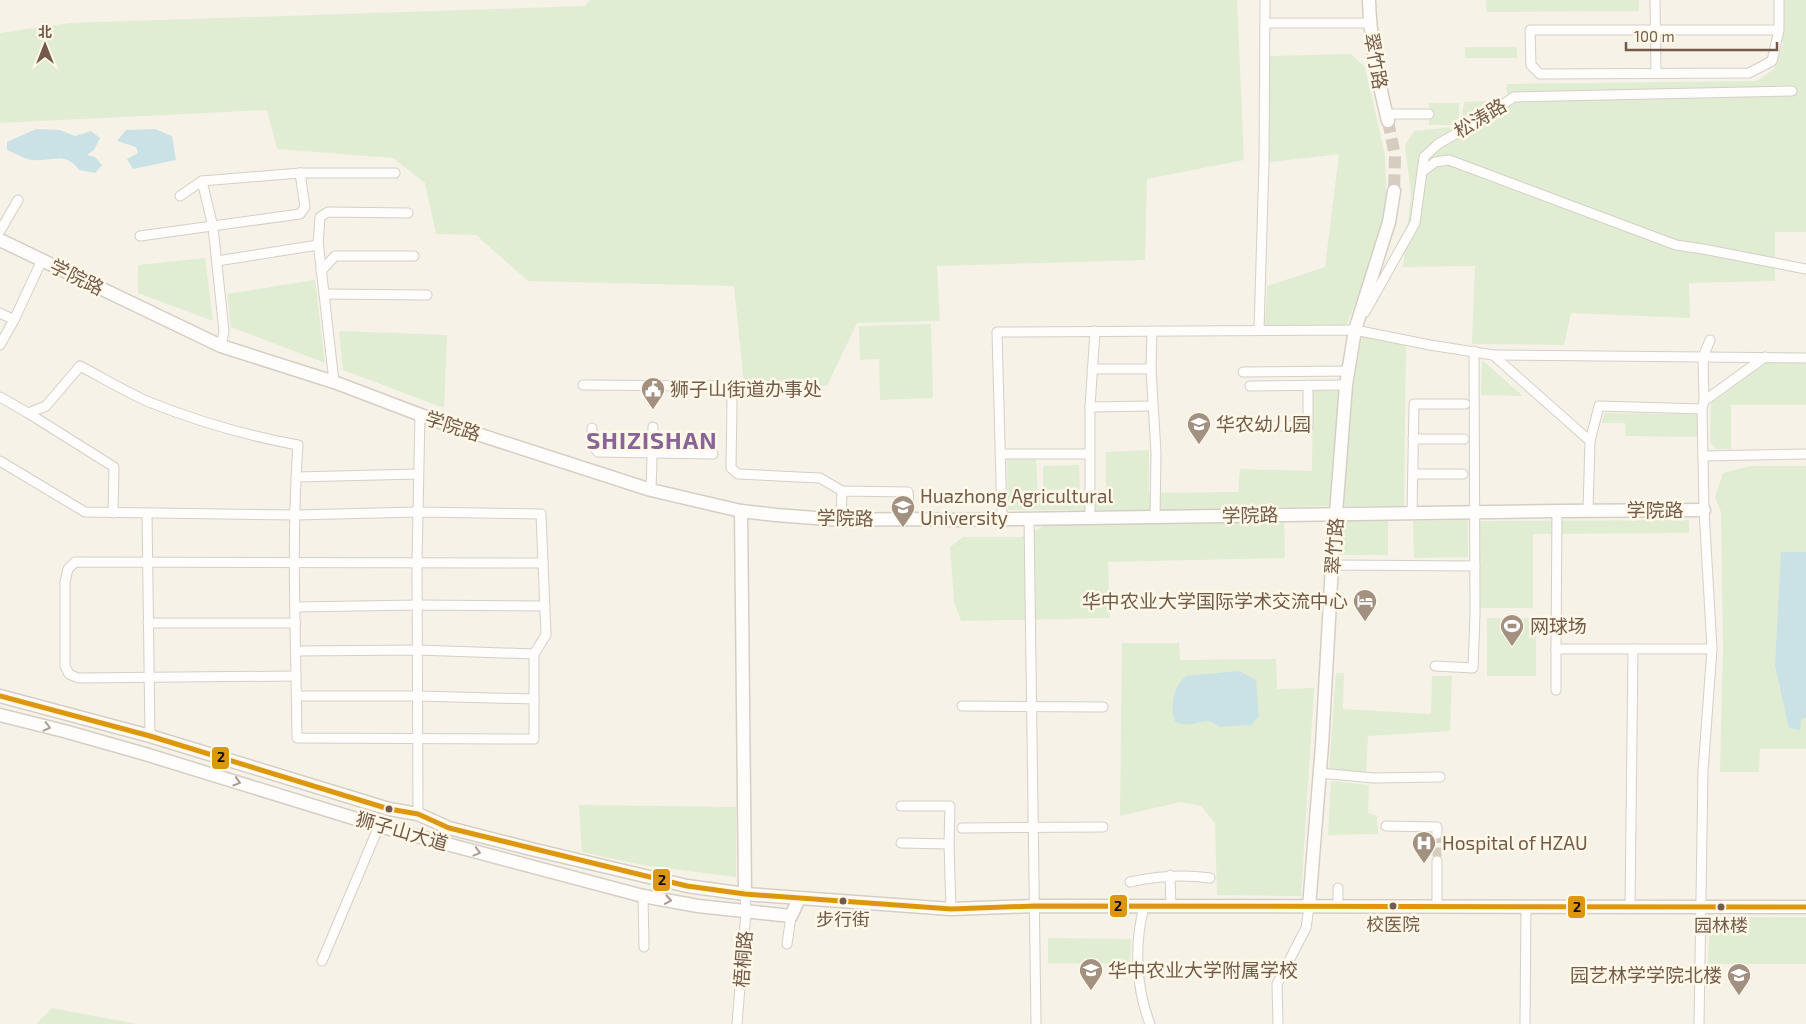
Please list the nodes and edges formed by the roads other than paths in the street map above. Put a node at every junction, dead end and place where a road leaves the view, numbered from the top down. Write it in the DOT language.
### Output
graph roads {
  1 [pos="1266,0"];
  2 [pos="1369,0"];
  3 [pos="1655,0"];
  4 [pos="1779,0"];
  5 [pos="1266,23"];
  6 [pos="1370,23"];
  7 [pos="1655,30"];
  8 [pos="1779,30"];
  9 [pos="1656,73"];
  10 [pos="1792,91"];
  11 [pos="1429,114"];
  12 [pos="1388,117"];
  13 [pos="1422,172"];
  14 [pos="300,173"];
  15 [pos="395,173"];
  16 [pos="202,182"];
  17 [pos="1394,191"];
  18 [pos="180,196"];
  19 [pos="18,200"];
  20 [pos="408,213"];
  21 [pos="213,227"];
  22 [pos="317,230"];
  23 [pos="0,231"];
  24 [pos="140,236"];
  25 [pos="0,240"];
  26 [pos="318,246"];
  27 [pos="414,256"];
  28 [pos="42,260"];
  29 [pos="216,261"];
  30 [pos="1806,269"];
  31 [pos="321,271"];
  32 [pos="324,294"];
  33 [pos="427,295"];
  34 [pos="0,313"];
  35 [pos="14,320"];
  36 [pos="1259,330"];
  37 [pos="1355,330"];
  38 [pos="1095,331"];
  39 [pos="1152,331"];
  40 [pos="1710,340"];
  41 [pos="0,345"];
  42 [pos="221,346"];
  43 [pos="1474,351"];
  44 [pos="1493,355"];
  45 [pos="1703,357"];
  46 [pos="1766,357"];
  47 [pos="1806,358"];
  48 [pos="1092,369"];
  49 [pos="1151,369"];
  50 [pos="1348,371"];
  51 [pos="1243,372"];
  52 [pos="334,382"];
  53 [pos="583,385"];
  54 [pos="1308,385"];
  55 [pos="1346,385"];
  56 [pos="1250,386"];
  57 [pos="0,398"];
  58 [pos="1465,404"];
  59 [pos="1703,405"];
  60 [pos="1152,406"];
  61 [pos="1090,407"];
  62 [pos="28,413"];
  63 [pos="420,415"];
  64 [pos="1248,426"];
  65 [pos="653,427"];
  66 [pos="592,428"];
  67 [pos="1464,438"];
  68 [pos="1413,439"];
  69 [pos="1590,441"];
  70 [pos="652,454"];
  71 [pos="713,454"];
  72 [pos="1000,454"];
  73 [pos="1090,454"];
  74 [pos="1806,454"];
  75 [pos="1703,456"];
  76 [pos="0,461"];
  77 [pos="418,474"];
  78 [pos="1413,474"];
  79 [pos="1463,474"];
  80 [pos="296,477"];
  81 [pos="651,490"];
  82 [pos="842,491"];
  83 [pos="1588,510"];
  84 [pos="1704,510"];
  85 [pos="741,511"];
  86 [pos="1556,511"];
  87 [pos="418,512"];
  88 [pos="1474,512"];
  89 [pos="113,513"];
  90 [pos="1412,513"];
  91 [pos="147,514"];
  92 [pos="1336,514"];
  93 [pos="295,516"];
  94 [pos="1155,516"];
  95 [pos="1090,517"];
  96 [pos="1002,518"];
  97 [pos="1029,518"];
  98 [pos="910,519"];
  99 [pos="841,520"];
  100 [pos="417,562"];
  101 [pos="148,563"];
  102 [pos="543,563"];
  103 [pos="294,564"];
  104 [pos="1332,565"];
  105 [pos="1475,566"];
  106 [pos="417,605"];
  107 [pos="545,606"];
  108 [pos="295,607"];
  109 [pos="148,623"];
  110 [pos="296,623"];
  111 [pos="1633,648"];
  112 [pos="1712,648"];
  113 [pos="1556,649"];
  114 [pos="418,650"];
  115 [pos="296,651"];
  116 [pos="534,654"];
  117 [pos="1435,666"];
  118 [pos="296,676"];
  119 [pos="149,678"];
  120 [pos="1556,690"];
  121 [pos="0,696"];
  122 [pos="297,696"];
  123 [pos="418,696"];
  124 [pos="534,699"];
  125 [pos="962,706"];
  126 [pos="1031,707"];
  127 [pos="1103,707"];
  128 [pos="0,716"];
  129 [pos="150,736"];
  130 [pos="418,738"];
  131 [pos="1319,773"];
  132 [pos="1440,777"];
  133 [pos="901,806"];
  134 [pos="418,814"];
  135 [pos="379,826"];
  136 [pos="1386,826"];
  137 [pos="1102,827"];
  138 [pos="962,828"];
  139 [pos="1033,828"];
  140 [pos="1437,834"];
  141 [pos="901,843"];
  142 [pos="949,844"];
  143 [pos="1437,861"];
  144 [pos="1170,876"];
  145 [pos="1210,878"];
  146 [pos="1130,882"];
  147 [pos="1338,888"];
  148 [pos="745,894"];
  149 [pos="643,896"];
  150 [pos="799,899"];
  151 [pos="1035,906"];
  152 [pos="1144,906"];
  153 [pos="1171,906"];
  154 [pos="1437,906"];
  155 [pos="1309,907"];
  156 [pos="1338,907"];
  157 [pos="1526,907"];
  158 [pos="1806,907"];
  159 [pos="1630,908"];
  160 [pos="1701,908"];
  161 [pos="951,909"];
  162 [pos="746,912"];
  163 [pos="791,916"];
  164 [pos="787,944"];
  165 [pos="644,946"];
  166 [pos="322,961"];
  167 [pos="737,1024"];
  168 [pos="1036,1024"];
  169 [pos="1150,1024"];
  170 [pos="1278,1024"];
  171 [pos="1525,1024"];
  172 [pos="1699,1024"];
  1 -- 5 [label="street"];
  2 -- 6 [label="street, 翠竹路"];
  3 -- 7 [label="street"];
  4 -- 8 [label="street"];
  5 -- 6 [label="street"];
  5 -- 36 [label="street"];
  6 -- 12 [label="street, 翠竹路"];
  7 -- 8 [label="street"];
  7 -- 9 [label="street"];
  7 -- 9 [label="street"];
  8 -- 9 [label="street"];
  10 -- 13 [label="street, 松涛路"];
  11 -- 12 [label="street"];
  13 -- 30 [label="street"];
  13 -- 37 [label="street, 松涛路"];
  14 -- 15 [label="street"];
  14 -- 16 [label="street"];
  14 -- 21 [label="street"];
  16 -- 18 [label="street"];
  16 -- 21 [label="street"];
  17 -- 37 [label="street, 翠竹路"];
  19 -- 23 [label="street"];
  20 -- 26 [label="street"];
  21 -- 24 [label="street"];
  21 -- 29 [label="street"];
  22 -- 26 [label="street"];
  25 -- 28 [label="street, 学院路"];
  26 -- 29 [label="street"];
  26 -- 31 [label="street"];
  27 -- 31 [label="street"];
  28 -- 35 [label="street"];
  28 -- 42 [label="street, 学院路"];
  29 -- 42 [label="street"];
  31 -- 32 [label="street"];
  32 -- 33 [label="street"];
  32 -- 52 [label="street"];
  34 -- 35 [label="street"];
  35 -- 41 [label="street"];
  36 -- 37 [label="street"];
  36 -- 39 [label="street"];
  37 -- 43 [label="street"];
  37 -- 50 [label="street, 翠竹路"];
  38 -- 39 [label="street"];
  38 -- 48 [label="street"];
  38 -- 72 [label="street"];
  39 -- 49 [label="street"];
  40 -- 45 [label="street"];
  42 -- 52 [label="street, 学院路"];
  43 -- 44 [label="street"];
  43 -- 88 [label="street"];
  44 -- 45 [label="street"];
  44 -- 69 [label="street"];
  45 -- 46 [label="street"];
  45 -- 59 [label="street, 学院路"];
  46 -- 47 [label="street"];
  46 -- 59 [label="street"];
  48 -- 49 [label="street"];
  48 -- 61 [label="street"];
  49 -- 60 [label="street"];
  50 -- 51 [label="street"];
  50 -- 55 [label="street, 翠竹路"];
  52 -- 63 [label="street, 学院路"];
  53 -- 82 [label="street"];
  54 -- 55 [label="street"];
  54 -- 56 [label="street"];
  54 -- 64 [label="street"];
  55 -- 92 [label="street, 翠竹路"];
  57 -- 62 [label="street"];
  58 -- 68 [label="street"];
  59 -- 69 [label="street"];
  59 -- 75 [label="street, 学院路"];
  60 -- 61 [label="street"];
  60 -- 94 [label="street"];
  61 -- 73 [label="street"];
  62 -- 80 [label="street"];
  62 -- 89 [label="street"];
  63 -- 77 [label="street"];
  63 -- 81 [label="street, 学院路"];
  65 -- 70 [label="street"];
  66 -- 70 [label="street"];
  67 -- 68 [label="street"];
  68 -- 78 [label="street"];
  69 -- 83 [label="street"];
  70 -- 71 [label="street"];
  70 -- 81 [label="street"];
  72 -- 73 [label="street"];
  72 -- 96 [label="street"];
  73 -- 95 [label="street"];
  74 -- 75 [label="street"];
  75 -- 84 [label="street, 学院路"];
  76 -- 89 [label="street"];
  77 -- 80 [label="street"];
  77 -- 87 [label="street"];
  78 -- 79 [label="street"];
  78 -- 90 [label="street"];
  80 -- 93 [label="street"];
  81 -- 85 [label="street, 学院路"];
  82 -- 98 [label="street"];
  82 -- 99 [label="street"];
  83 -- 84 [label="street, 学院路"];
  83 -- 86 [label="street, 学院路"];
  84 -- 112 [label="street"];
  85 -- 99 [label="street, 学院路"];
  85 -- 148 [label="street"];
  86 -- 88 [label="street, 学院路"];
  86 -- 113 [label="street"];
  87 -- 93 [label="street"];
  87 -- 100 [label="street"];
  87 -- 102 [label="street"];
  88 -- 90 [label="street, 学院路"];
  88 -- 105 [label="street"];
  89 -- 91 [label="street"];
  90 -- 92 [label="street, 学院路"];
  91 -- 93 [label="street"];
  91 -- 101 [label="street"];
  92 -- 94 [label="street, 学院路"];
  92 -- 104 [label="street, 翠竹路"];
  93 -- 103 [label="street"];
  94 -- 95 [label="street, 学院路"];
  95 -- 97 [label="street, 学院路"];
  96 -- 97 [label="street, 学院路"];
  96 -- 98 [label="street, 学院路"];
  97 -- 126 [label="street"];
  98 -- 99 [label="street, 学院路"];
  100 -- 102 [label="street"];
  100 -- 103 [label="street"];
  100 -- 106 [label="street"];
  101 -- 103 [label="street"];
  101 -- 109 [label="street"];
  101 -- 119 [label="street"];
  102 -- 107 [label="street"];
  103 -- 108 [label="street"];
  104 -- 105 [label="street"];
  104 -- 131 [label="street, 翠竹路"];
  105 -- 117 [label="street"];
  106 -- 107 [label="street"];
  106 -- 108 [label="street"];
  106 -- 114 [label="street"];
  107 -- 116 [label="street"];
  108 -- 110 [label="street"];
  109 -- 110 [label="street"];
  109 -- 119 [label="street"];
  110 -- 115 [label="street"];
  111 -- 112 [label="street"];
  111 -- 113 [label="street"];
  111 -- 159 [label="street"];
  112 -- 160 [label="street"];
  113 -- 120 [label="street"];
  114 -- 115 [label="street"];
  114 -- 116 [label="street"];
  114 -- 123 [label="street"];
  115 -- 118 [label="street"];
  116 -- 124 [label="street"];
  118 -- 119 [label="street"];
  118 -- 122 [label="street"];
  119 -- 129 [label="street"];
  121 -- 129 [label="street, 狮子山大道"];
  122 -- 123 [label="street"];
  122 -- 130 [label="street"];
  123 -- 124 [label="street"];
  123 -- 130 [label="street"];
  124 -- 130 [label="street"];
  125 -- 126 [label="street"];
  126 -- 127 [label="street"];
  126 -- 139 [label="street"];
  128 -- 135 [label="street, 狮子山大道, one-way"];
  129 -- 134 [label="street, 狮子山大道"];
  130 -- 134 [label="street"];
  131 -- 132 [label="street"];
  131 -- 155 [label="street, 翠竹路"];
  133 -- 142 [label="street"];
  134 -- 148 [label="street, 狮子山大道"];
  135 -- 149 [label="street, 狮子山大道, one-way"];
  135 -- 166 [label="street"];
  136 -- 140 [label="street"];
  137 -- 139 [label="street"];
  138 -- 139 [label="street"];
  139 -- 151 [label="street"];
  141 -- 142 [label="street"];
  142 -- 161 [label="street"];
  143 -- 154 [label="street"];
  144 -- 145 [label="street"];
  144 -- 146 [label="street"];
  144 -- 153 [label="street"];
  147 -- 156 [label="street"];
  148 -- 150 [label="street, 狮子山大道"];
  148 -- 162 [label="street, 梧桐路"];
  149 -- 162 [label="street, 狮子山大道, one-way"];
  149 -- 165 [label="street"];
  150 -- 161 [label="street, 狮子山大道"];
  150 -- 163 [label="street"];
  151 -- 152 [label="street, 狮子山大道"];
  151 -- 161 [label="street, 狮子山大道"];
  151 -- 168 [label="street"];
  152 -- 153 [label="street, 狮子山大道"];
  152 -- 169 [label="street"];
  153 -- 155 [label="street, 狮子山大道"];
  154 -- 156 [label="street, 狮子山大道"];
  154 -- 157 [label="street, 狮子山大道"];
  155 -- 156 [label="street, 狮子山大道"];
  155 -- 170 [label="street"];
  157 -- 159 [label="street, 狮子山大道"];
  157 -- 171 [label="street"];
  158 -- 160 [label="street, 狮子山大道"];
  159 -- 160 [label="street, 狮子山大道"];
  160 -- 172 [label="street"];
  162 -- 163 [label="street, 狮子山大道"];
  162 -- 167 [label="street, 梧桐路"];
  163 -- 164 [label="street"];
}
